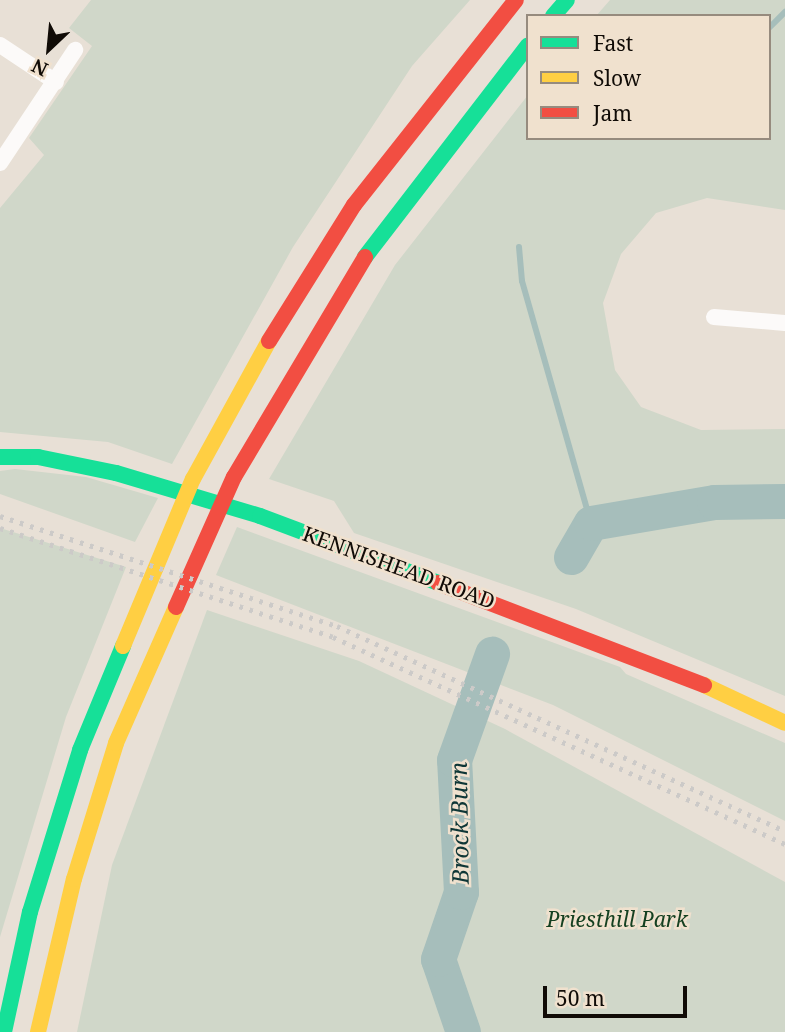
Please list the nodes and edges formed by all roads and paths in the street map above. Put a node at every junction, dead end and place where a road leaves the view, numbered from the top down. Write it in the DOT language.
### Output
graph roads {
  1 [pos="516,0"];
  2 [pos="567,0"];
  3 [pos="555,14"];
  4 [pos="0,46"];
  5 [pos="526,48"];
  6 [pos="75,50"];
  7 [pos="56,82"];
  8 [pos="0,163"];
  9 [pos="714,317"];
  10 [pos="785,323"];
  11 [pos="0,457"];
  12 [pos="785,723"];
  13 [pos="4,1032"];
  14 [pos="38,1032"];
  1 -- 13 [label="main road"];
  2 -- 3 [label="main road"];
  4 -- 7 [label="street"];
  5 -- 14 [label="main road"];
  6 -- 7 [label="street"];
  7 -- 8 [label="street"];
  9 -- 10 [label="street"];
  11 -- 12 [label="main road, KENNISHEAD ROAD"];
}
